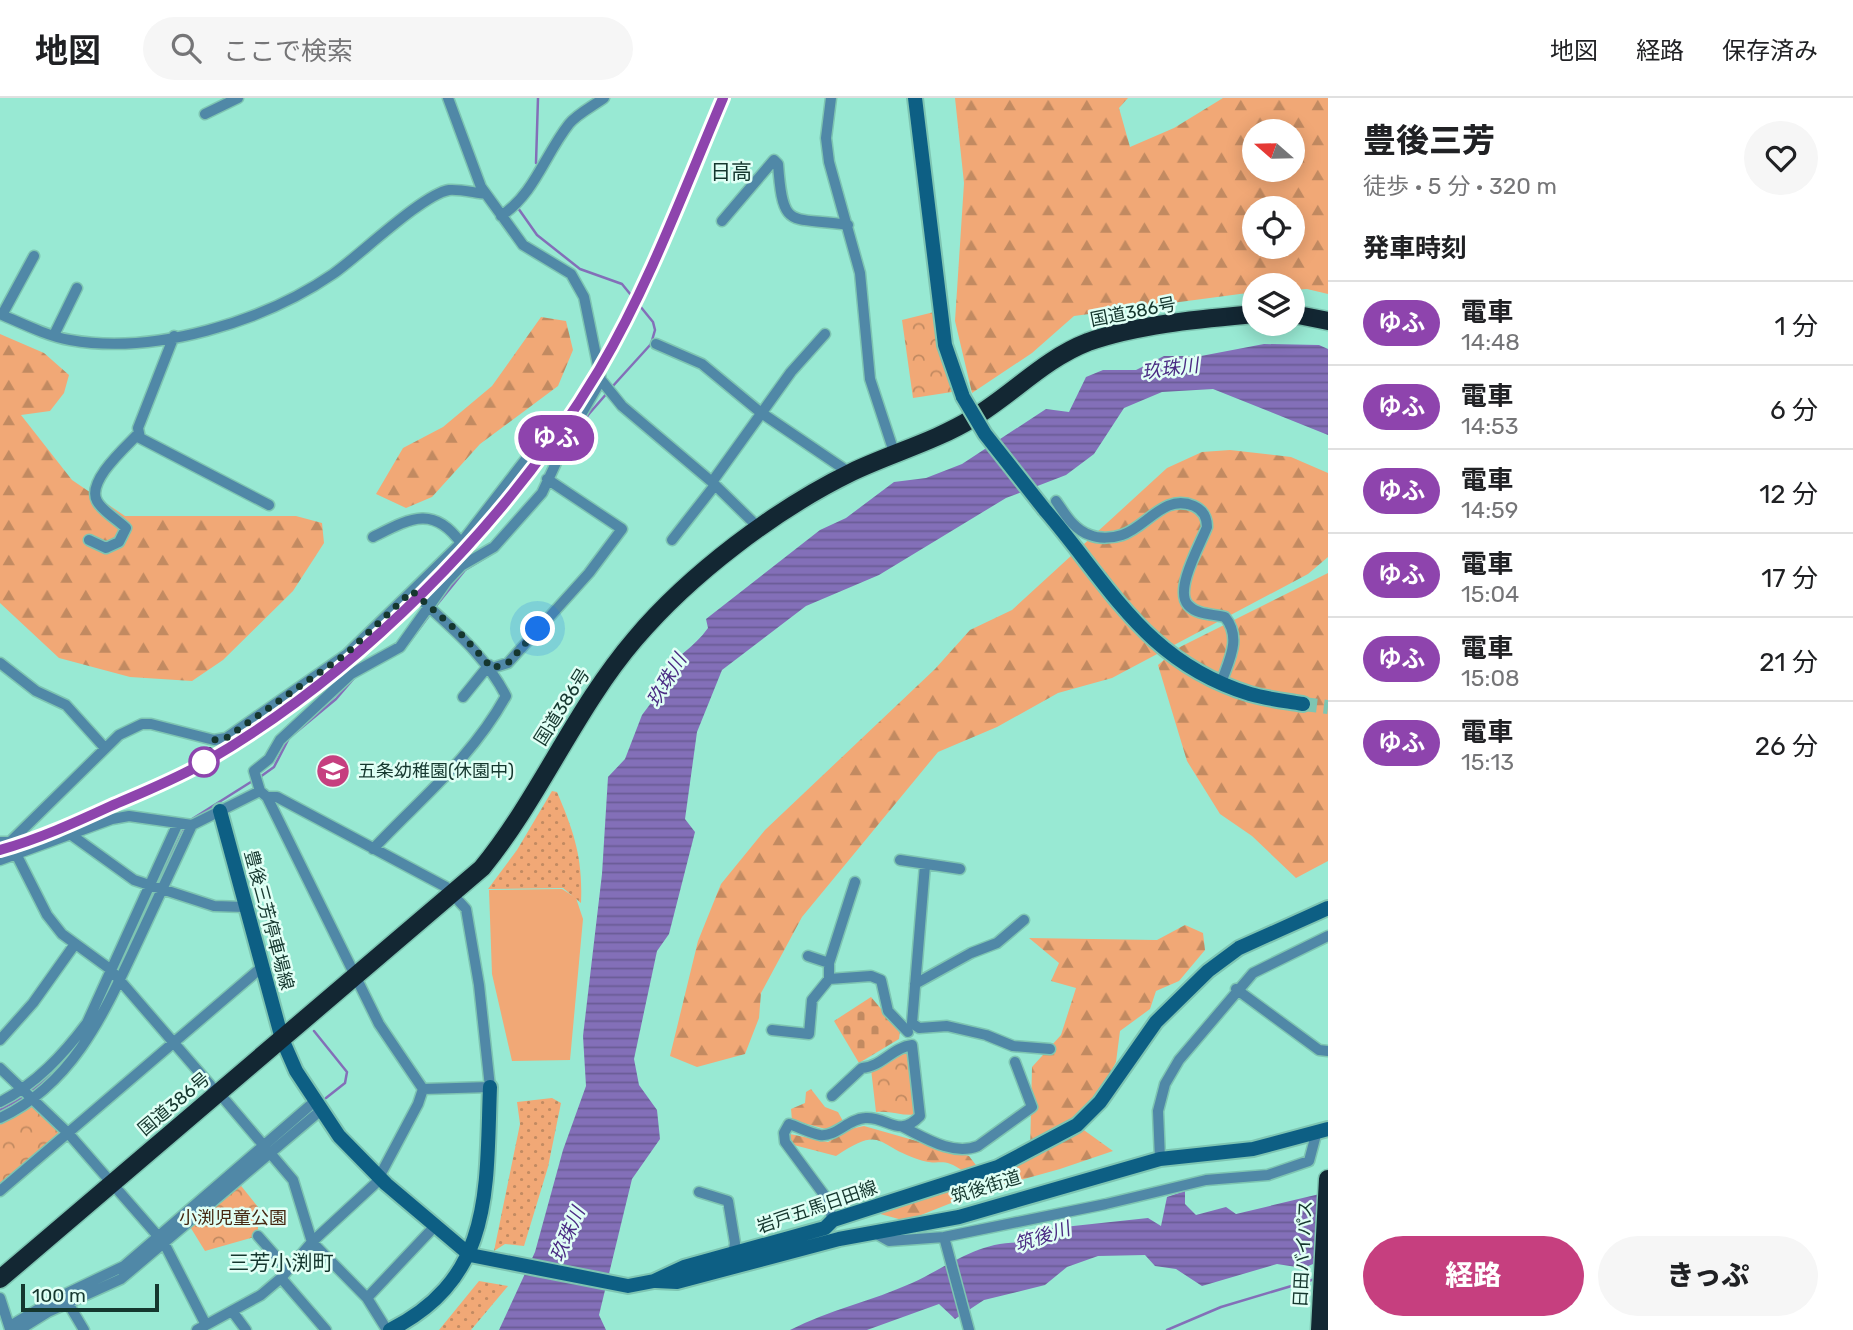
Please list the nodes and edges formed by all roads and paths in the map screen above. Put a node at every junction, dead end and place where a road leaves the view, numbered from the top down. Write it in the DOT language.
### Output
graph roads {
  1 [pos="238,98"];
  2 [pos="448,98"];
  3 [pos="604,98"];
  4 [pos="831,98"];
  5 [pos="915,98"];
  6 [pos="205,114"];
  7 [pos="486,194"];
  8 [pos="501,216"];
  9 [pos="722,221"];
  10 [pos="848,225"];
  11 [pos="34,256"];
  12 [pos="77,288"];
  13 [pos="1,314"];
  14 [pos="1242,316"];
  15 [pos="1305,316"];
  16 [pos="1328,321"];
  17 [pos="825,334"];
  18 [pos="54,335"];
  19 [pos="174,336"];
  20 [pos="656,344"];
  21 [pos="603,382"];
  22 [pos="760,412"];
  23 [pos="139,433"];
  24 [pos="894,452"];
  25 [pos="530,455"];
  26 [pos="850,473"];
  27 [pos="551,481"];
  28 [pos="714,483"];
  29 [pos="269,505"];
  30 [pos="1051,506"];
  31 [pos="761,529"];
  32 [pos="373,537"];
  33 [pos="89,540"];
  34 [pos="672,540"];
  35 [pos="461,543"];
  36 [pos="412,591"];
  37 [pos="431,611"];
  38 [pos="0,663"];
  39 [pos="490,666"];
  40 [pos="1221,683"];
  41 [pos="463,697"];
  42 [pos="1303,704"];
  43 [pos="104,747"];
  44 [pos="263,794"];
  45 [pos="220,811"];
  46 [pos="178,823"];
  47 [pos="192,825"];
  48 [pos="70,834"];
  49 [pos="5,842"];
  50 [pos="373,849"];
  51 [pos="14,855"];
  52 [pos="0,860"];
  53 [pos="900,860"];
  54 [pos="925,865"];
  55 [pos="960,869"];
  56 [pos="855,882"];
  57 [pos="149,885"];
  58 [pos="162,889"];
  59 [pos="454,894"];
  60 [pos="245,907"];
  61 [pos="1328,908"];
  62 [pos="1024,920"];
  63 [pos="1328,936"];
  64 [pos="75,944"];
  65 [pos="808,957"];
  66 [pos="829,964"];
  67 [pos="262,967"];
  68 [pos="110,968"];
  69 [pos="356,977"];
  70 [pos="829,979"];
  71 [pos="121,981"];
  72 [pos="915,984"];
  73 [pos="1236,989"];
  74 [pos="910,1028"];
  75 [pos="772,1030"];
  76 [pos="282,1039"];
  77 [pos="0,1040"];
  78 [pos="174,1041"];
  79 [pos="905,1045"];
  80 [pos="1050,1049"];
  81 [pos="1328,1051"];
  82 [pos="1015,1062"];
  83 [pos="0,1068"];
  84 [pos="490,1087"];
  85 [pos="423,1088"];
  86 [pos="23,1089"];
  87 [pos="219,1093"];
  88 [pos="832,1096"];
  89 [pos="34,1099"];
  90 [pos="0,1102"];
  91 [pos="317,1106"];
  92 [pos="0,1118"];
  93 [pos="903,1126"];
  94 [pos="1323,1130"];
  95 [pos="68,1133"];
  96 [pos="267,1148"];
  97 [pos="1160,1159"];
  98 [pos="379,1177"];
  99 [pos="1328,1180"];
  100 [pos="112,1183"];
  101 [pos="0,1191"];
  102 [pos="699,1192"];
  103 [pos="833,1220"];
  104 [pos="435,1226"];
  105 [pos="873,1232"];
  106 [pos="258,1236"];
  107 [pos="944,1237"];
  108 [pos="161,1239"];
  109 [pos="312,1242"];
  110 [pos="470,1255"];
  111 [pos="733,1255"];
  112 [pos="285,1274"];
  113 [pos="0,1279"];
  114 [pos="654,1281"];
  115 [pos="367,1297"];
  116 [pos="0,1298"];
  117 [pos="65,1299"];
  118 [pos="232,1311"];
  119 [pos="1321,1324"];
  120 [pos="202,1328"];
  121 [pos="13,1329"];
  122 [pos="84,1330"];
  123 [pos="246,1330"];
  124 [pos="326,1330"];
  125 [pos="389,1330"];
  126 [pos="969,1330"];
  1 -- 6 [label="street"];
  2 -- 7 [label="street"];
  3 -- 8 [label="street"];
  4 -- 10 [label="street"];
  5 -- 30 [label="street, bridge"];
  7 -- 8 [label="street"];
  7 -- 19 [label="street"];
  8 -- 21 [label="street"];
  9 -- 10 [label="street"];
  10 -- 24 [label="street"];
  11 -- 13 [label="street"];
  12 -- 18 [label="street"];
  13 -- 18 [label="street"];
  14 -- 24 [label="highway, 国道386号"];
  15 -- 16 [label="highway"];
  17 -- 22 [label="street"];
  18 -- 19 [label="street"];
  19 -- 23 [label="street"];
  20 -- 22 [label="street"];
  21 -- 27 [label="street"];
  21 -- 28 [label="street"];
  22 -- 26 [label="street"];
  22 -- 28 [label="street"];
  23 -- 29 [label="street"];
  23 -- 33 [label="street"];
  24 -- 26 [label="highway, 国道386号"];
  25 -- 35 [label="street"];
  26 -- 31 [label="highway, 国道386号"];
  27 -- 37 [label="street"];
  27 -- 39 [label="street"];
  28 -- 31 [label="street"];
  28 -- 34 [label="street"];
  30 -- 40 [label="street"];
  30 -- 40 [label="street"];
  31 -- 59 [label="highway, 国道386号"];
  32 -- 35 [label="street"];
  35 -- 36 [label="street"];
  36 -- 37 [label="street"];
  36 -- 43 [label="street"];
  37 -- 39 [label="street"];
  37 -- 44 [label="street"];
  38 -- 43 [label="street"];
  39 -- 41 [label="street"];
  39 -- 50 [label="street"];
  40 -- 42 [label="street"];
  43 -- 49 [label="street"];
  44 -- 45 [label="street"];
  44 -- 50 [label="street"];
  44 -- 69 [label="street"];
  45 -- 47 [label="street"];
  45 -- 60 [label="street, 豊後三芳停車場線"];
  46 -- 47 [label="street"];
  46 -- 48 [label="street"];
  46 -- 57 [label="street"];
  47 -- 58 [label="street"];
  48 -- 51 [label="street"];
  48 -- 57 [label="street"];
  49 -- 51 [label="street"];
  50 -- 59 [label="street"];
  51 -- 52 [label="street"];
  51 -- 64 [label="street"];
  53 -- 54 [label="street"];
  54 -- 55 [label="street"];
  54 -- 72 [label="street"];
  56 -- 66 [label="street"];
  57 -- 58 [label="street"];
  57 -- 68 [label="street"];
  58 -- 60 [label="street"];
  58 -- 71 [label="street"];
  59 -- 69 [label="highway, 国道386号"];
  59 -- 84 [label="street"];
  60 -- 67 [label="street, 豊後三芳停車場線"];
  61 -- 103 [label="street, 岩戸五馬日田線"];
  62 -- 72 [label="street"];
  63 -- 73 [label="street"];
  64 -- 68 [label="street"];
  64 -- 77 [label="street"];
  65 -- 66 [label="street"];
  66 -- 70 [label="street"];
  67 -- 76 [label="street, 豊後三芳停車場線"];
  67 -- 78 [label="street"];
  68 -- 71 [label="street"];
  68 -- 86 [label="street"];
  69 -- 76 [label="highway, 国道386号"];
  69 -- 85 [label="street"];
  70 -- 74 [label="street"];
  70 -- 75 [label="street"];
  71 -- 78 [label="street"];
  71 -- 89 [label="street"];
  72 -- 74 [label="street"];
  73 -- 81 [label="street"];
  73 -- 97 [label="street"];
  74 -- 79 [label="street"];
  74 -- 80 [label="street"];
  76 -- 87 [label="highway, 国道386号"];
  76 -- 91 [label="street, 岩戸五馬日田線"];
  78 -- 87 [label="street"];
  78 -- 95 [label="street"];
  79 -- 88 [label="street"];
  79 -- 93 [label="street"];
  82 -- 93 [label="street"];
  83 -- 86 [label="street"];
  84 -- 85 [label="street"];
  84 -- 110 [label="street"];
  85 -- 98 [label="street"];
  86 -- 89 [label="street"];
  86 -- 90 [label="street"];
  87 -- 96 [label="street"];
  87 -- 100 [label="highway, 国道386号"];
  89 -- 92 [label="street"];
  89 -- 95 [label="street"];
  91 -- 96 [label="street"];
  91 -- 98 [label="street, 岩戸五馬日田線"];
  93 -- 103 [label="street"];
  94 -- 97 [label="street, 筑後街道"];
  94 -- 107 [label="street"];
  95 -- 100 [label="street"];
  95 -- 101 [label="street"];
  96 -- 108 [label="street"];
  96 -- 109 [label="street"];
  97 -- 105 [label="street, 筑後街道"];
  98 -- 104 [label="street, 岩戸五馬日田線"];
  98 -- 109 [label="street"];
  99 -- 119 [label="highway, 日田バイパス"];
  100 -- 108 [label="street"];
  100 -- 113 [label="highway, 国道386号"];
  102 -- 111 [label="street"];
  103 -- 111 [label="street, 岩戸五馬日田線"];
  104 -- 110 [label="street, 岩戸五馬日田線"];
  104 -- 115 [label="street"];
  105 -- 107 [label="street"];
  105 -- 114 [label="street, 筑後街道"];
  106 -- 112 [label="street"];
  107 -- 126 [label="street"];
  108 -- 117 [label="street"];
  108 -- 120 [label="street"];
  109 -- 112 [label="street"];
  109 -- 115 [label="street"];
  110 -- 114 [label="street, 岩戸五馬日田線"];
  110 -- 125 [label="street"];
  111 -- 114 [label="street, 岩戸五馬日田線"];
  112 -- 118 [label="street"];
  112 -- 124 [label="street"];
  115 -- 125 [label="street"];
  116 -- 121 [label="street"];
  117 -- 121 [label="street"];
  117 -- 122 [label="street"];
  118 -- 120 [label="street"];
  118 -- 123 [label="street"];
}
